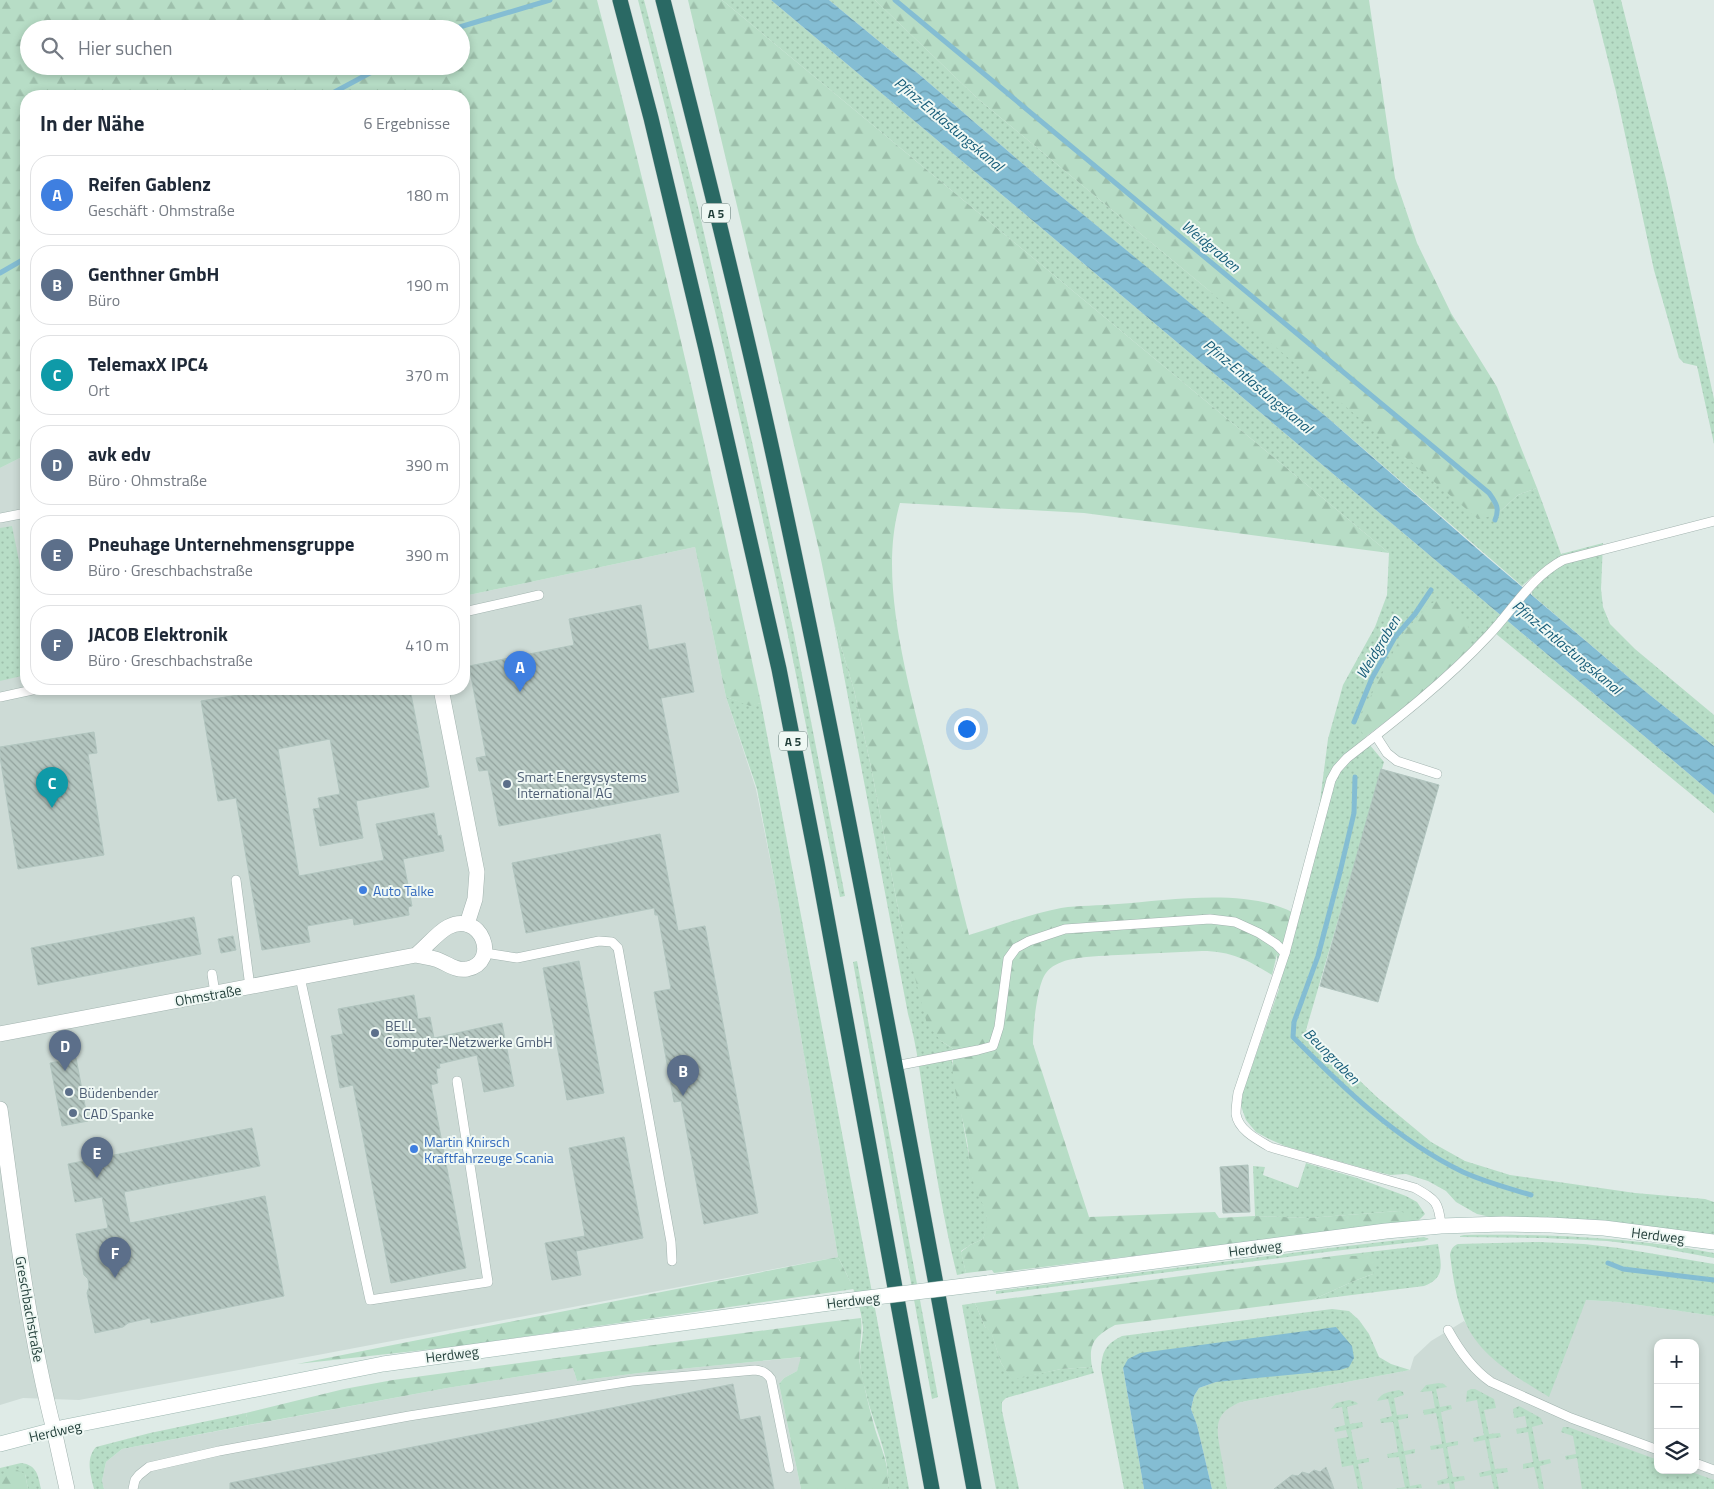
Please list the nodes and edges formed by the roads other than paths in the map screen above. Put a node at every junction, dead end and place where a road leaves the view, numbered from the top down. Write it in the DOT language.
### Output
graph roads {
  1 [pos="620,0"];
  2 [pos="663,0"];
  3 [pos="20,514"];
  4 [pos="0,518"];
  5 [pos="1714,521"];
  6 [pos="538,595"];
  7 [pos="470,611"];
  8 [pos="20,692"];
  9 [pos="442,695"];
  10 [pos="0,696"];
  11 [pos="1376,736"];
  12 [pos="1437,774"];
  13 [pos="236,880"];
  14 [pos="467,924"];
  15 [pos="485,953"];
  16 [pos="1285,953"];
  17 [pos="416,955"];
  18 [pos="212,974"];
  19 [pos="300,976"];
  20 [pos="250,987"];
  21 [pos="215,993"];
  22 [pos="0,1034"];
  23 [pos="895,1066"];
  24 [pos="457,1081"];
  25 [pos="0,1110"];
  26 [pos="5,1188"];
  27 [pos="1441,1226"];
  28 [pos="1714,1242"];
  29 [pos="672,1261"];
  30 [pos="1448,1330"];
  31 [pos="54,1430"];
  32 [pos="0,1444"];
  33 [pos="1654,1449"];
  34 [pos="1699,1464"];
  35 [pos="789,1468"];
  36 [pos="1714,1470"];
  37 [pos="67,1489"];
  38 [pos="133,1489"];
  39 [pos="932,1489"];
  40 [pos="974,1489"];
  1 -- 39 [label="highway, A 5"];
  2 -- 23 [label="highway, A 5"];
  3 -- 4 [label="lane"];
  5 -- 11 [label="lane"];
  6 -- 7 [label="lane"];
  8 -- 10 [label="lane"];
  9 -- 14 [label="main road"];
  11 -- 12 [label="lane"];
  11 -- 16 [label="lane"];
  13 -- 20 [label="lane"];
  14 -- 15 [label="main road"];
  14 -- 17 [label="main road"];
  15 -- 17 [label="main road, Ohmstraße"];
  15 -- 29 [label="lane"];
  16 -- 23 [label="lane"];
  16 -- 27 [label="lane"];
  17 -- 19 [label="main road, Ohmstraße"];
  18 -- 21 [label="lane"];
  19 -- 20 [label="main road, Ohmstraße"];
  19 -- 24 [label="lane"];
  20 -- 21 [label="main road, Ohmstraße"];
  21 -- 22 [label="main road, Ohmstraße"];
  23 -- 40 [label="highway, A 5"];
  25 -- 26 [label="main road, Greschbachstraße"];
  26 -- 31 [label="main road, Greschbachstraße"];
  27 -- 28 [label="main road, Herdweg"];
  27 -- 31 [label="main road, Herdweg, bridge"];
  30 -- 33 [label="lane"];
  31 -- 32 [label="main road, Herdweg"];
  31 -- 37 [label="main road, Greschbachstraße"];
  34 -- 36 [label="lane"];
  35 -- 38 [label="lane"];
}
